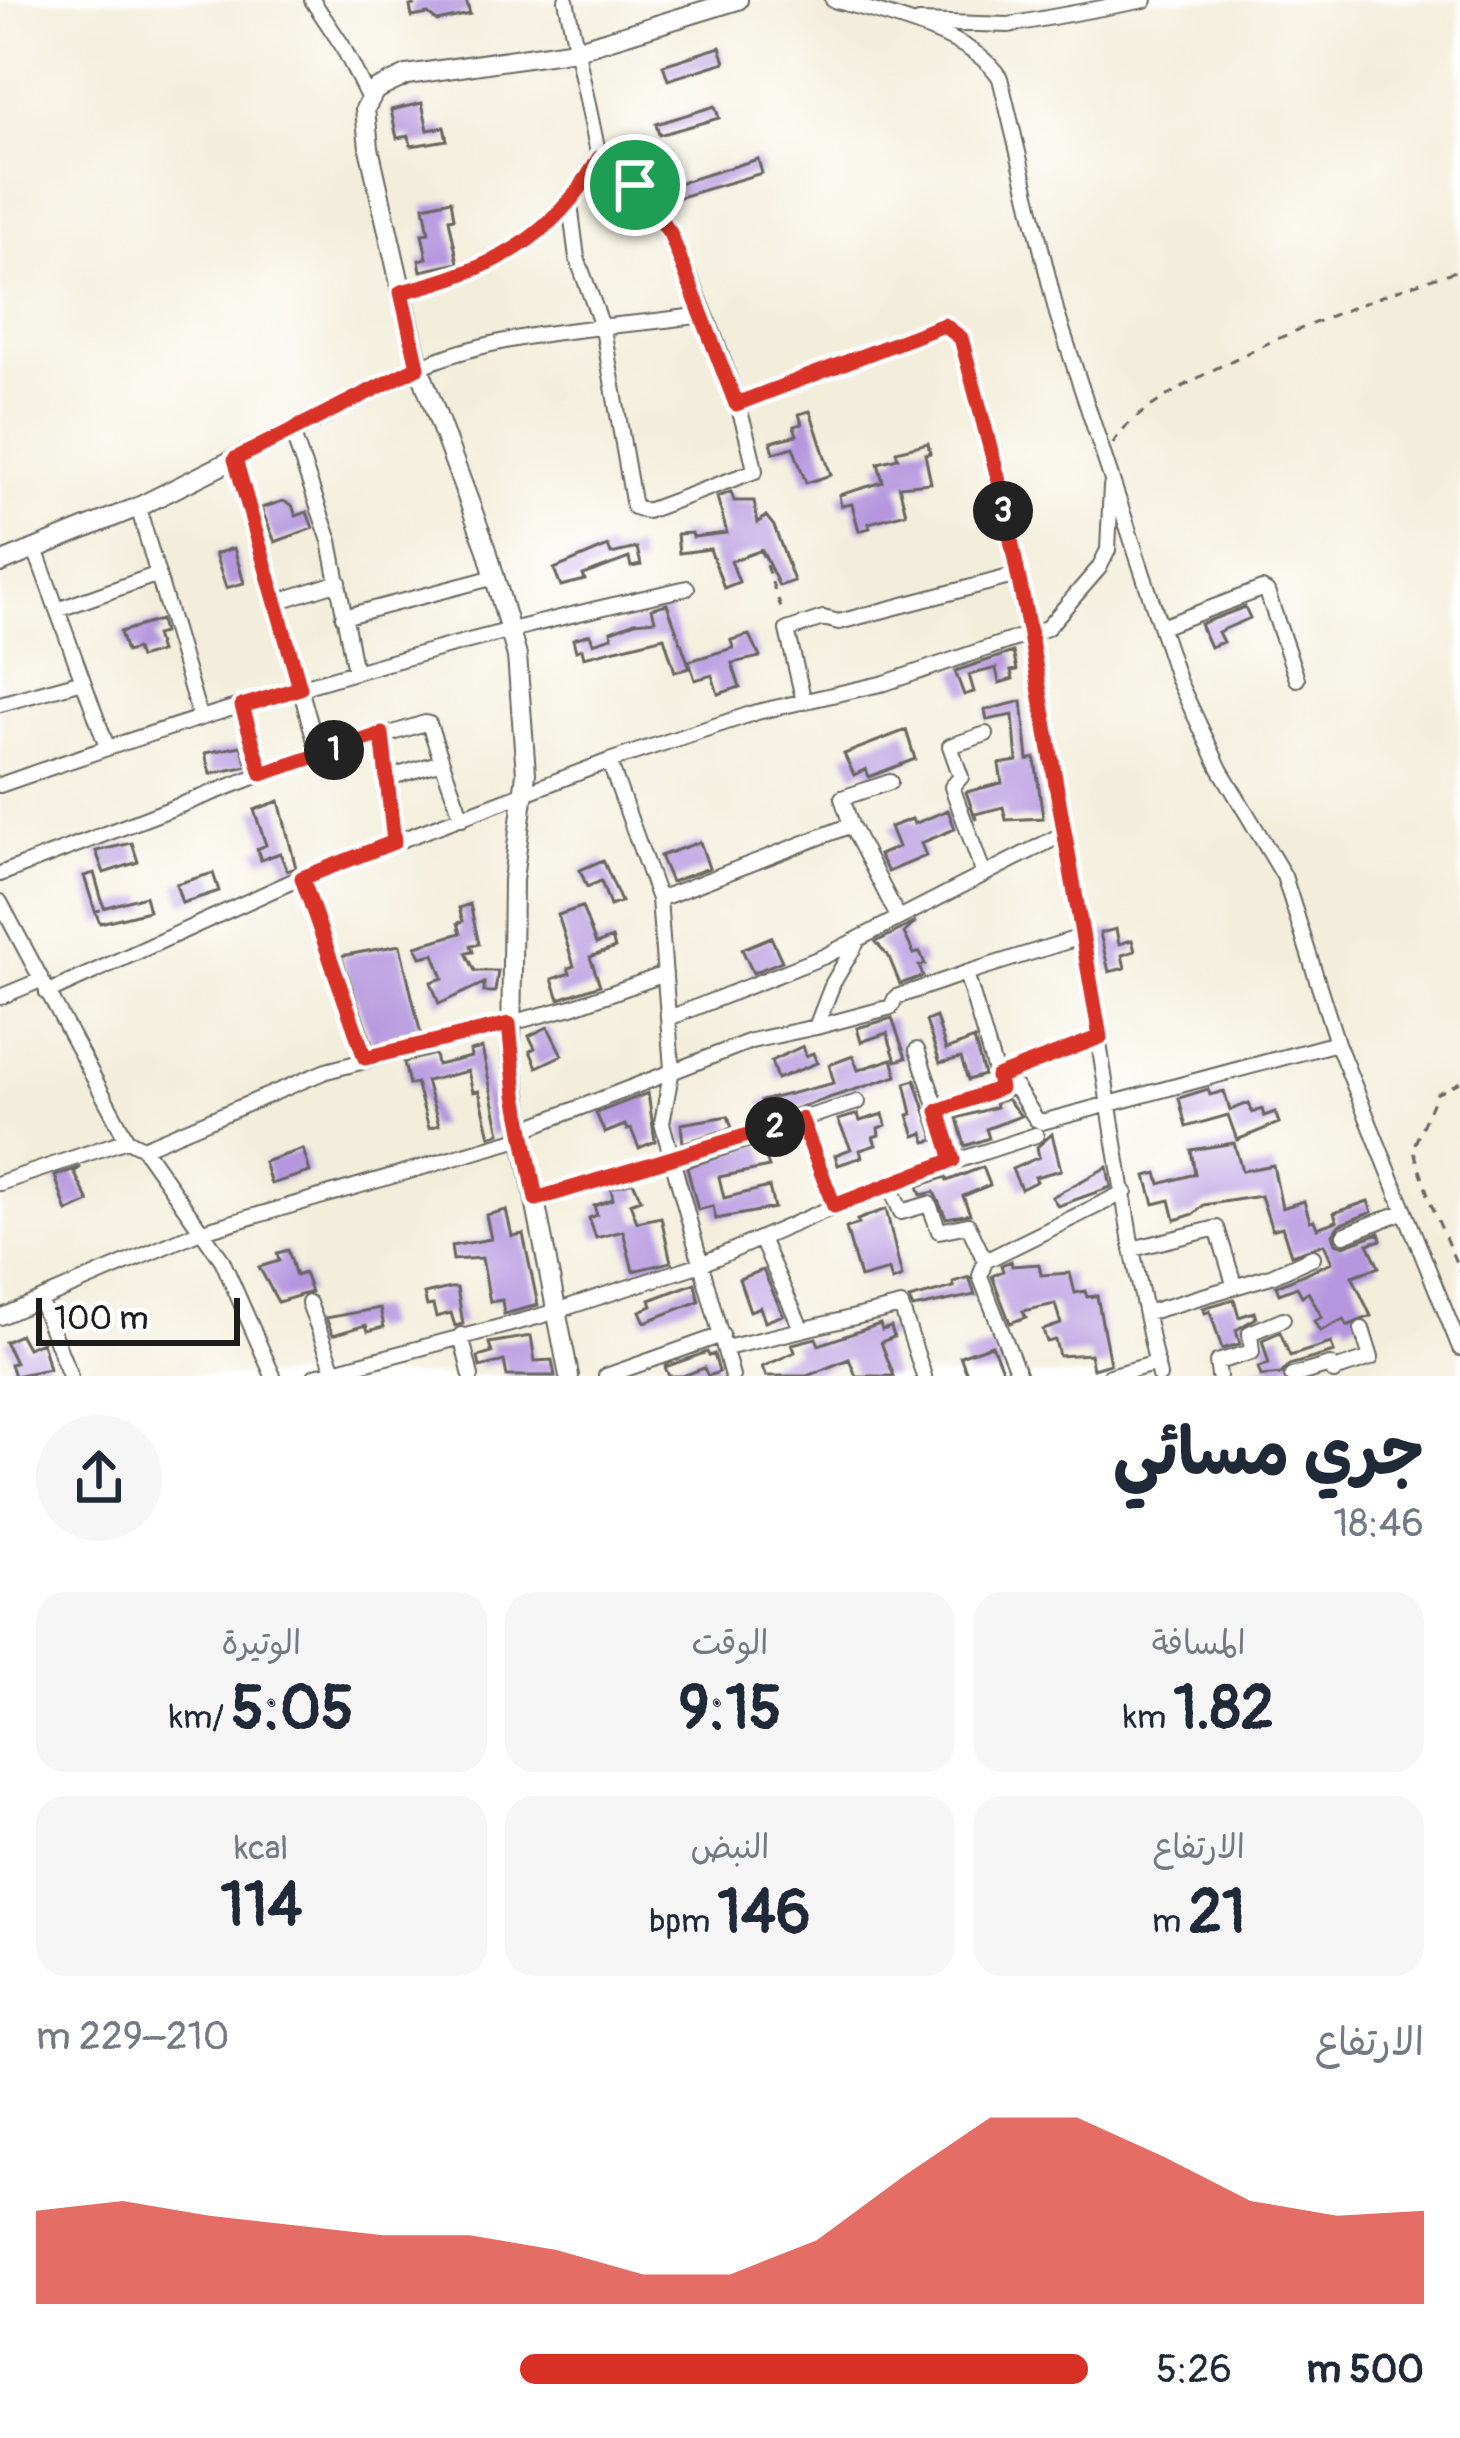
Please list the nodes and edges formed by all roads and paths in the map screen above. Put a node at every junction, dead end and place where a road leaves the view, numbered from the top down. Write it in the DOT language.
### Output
graph roads {
  1 [pos="312,0"];
  2 [pos="566,0"];
  3 [pos="738,0"];
  4 [pos="833,0"];
  5 [pos="1145,0"];
  6 [pos="326,8"];
  7 [pos="907,21"];
  8 [pos="575,50"];
  9 [pos="368,97"];
  10 [pos="599,158"];
  11 [pos="569,204"];
  12 [pos="1460,271"];
  13 [pos="401,292"];
  14 [pos="703,314"];
  15 [pos="603,329"];
  16 [pos="418,367"];
  17 [pos="736,404"];
  18 [pos="291,429"];
  19 [pos="235,459"];
  20 [pos="1110,467"];
  21 [pos="139,506"];
  22 [pos="760,548"];
  23 [pos="35,549"];
  24 [pos="0,562"];
  25 [pos="158,574"];
  26 [pos="1017,575"];
  27 [pos="495,577"];
  28 [pos="339,582"];
  29 [pos="687,588"];
  30 [pos="276,602"];
  31 [pos="57,610"];
  32 [pos="343,617"];
  33 [pos="510,627"];
  34 [pos="1161,627"];
  35 [pos="787,631"];
  36 [pos="1030,635"];
  37 [pos="355,672"];
  38 [pos="1297,679"];
  39 [pos="83,681"];
  40 [pos="300,688"];
  41 [pos="805,702"];
  42 [pos="0,704"];
  43 [pos="242,706"];
  44 [pos="200,718"];
  45 [pos="382,734"];
  46 [pos="986,734"];
  47 [pos="107,747"];
  48 [pos="319,755"];
  49 [pos="609,760"];
  50 [pos="442,762"];
  51 [pos="262,774"];
  52 [pos="388,778"];
  53 [pos="890,782"];
  54 [pos="0,785"];
  55 [pos="526,793"];
  56 [pos="463,818"];
  57 [pos="850,824"];
  58 [pos="1065,833"];
  59 [pos="394,842"];
  60 [pos="983,872"];
  61 [pos="0,874"];
  62 [pos="302,878"];
  63 [pos="659,899"];
  64 [pos="0,902"];
  65 [pos="898,917"];
  66 [pos="861,937"];
  67 [pos="1081,937"];
  68 [pos="966,973"];
  69 [pos="665,974"];
  70 [pos="44,987"];
  71 [pos="0,997"];
  72 [pos="669,1018"];
  73 [pos="509,1024"];
  74 [pos="816,1027"];
  75 [pos="1100,1037"];
  76 [pos="1337,1043"];
  77 [pos="917,1050"];
  78 [pos="365,1058"];
  79 [pos="672,1069"];
  80 [pos="1460,1082"];
  81 [pos="999,1083"];
  82 [pos="858,1102"];
  83 [pos="1110,1106"];
  84 [pos="938,1111"];
  85 [pos="801,1119"];
  86 [pos="522,1134"];
  87 [pos="1036,1135"];
  88 [pos="127,1140"];
  89 [pos="143,1148"];
  90 [pos="671,1157"];
  91 [pos="953,1160"];
  92 [pos="889,1183"];
  93 [pos="0,1184"];
  94 [pos="1125,1192"];
  95 [pos="536,1199"];
  96 [pos="834,1206"];
  97 [pos="1405,1211"];
  98 [pos="203,1232"];
  99 [pos="1344,1234"];
  100 [pos="761,1239"];
  101 [pos="1132,1249"];
  102 [pos="1313,1257"];
  103 [pos="985,1261"];
  104 [pos="701,1264"];
  105 [pos="1460,1272"];
  106 [pos="1235,1287"];
  107 [pos="40,1301"];
  108 [pos="309,1303"];
  109 [pos="558,1310"];
  110 [pos="1146,1312"];
  111 [pos="0,1317"];
  112 [pos="1283,1319"];
  113 [pos="1362,1329"];
  114 [pos="802,1330"];
  115 [pos="461,1335"];
  116 [pos="724,1341"];
  117 [pos="1460,1348"];
  118 [pos="334,1370"];
  119 [pos="1158,1370"];
  120 [pos="1335,1373"];
  121 [pos="70,1376"];
  122 [pos="274,1376"];
  123 [pos="315,1376"];
  124 [pos="471,1376"];
  125 [pos="569,1376"];
  126 [pos="606,1376"];
  127 [pos="733,1376"];
  128 [pos="925,1376"];
  129 [pos="1018,1376"];
  130 [pos="1110,1376"];
  131 [pos="1219,1376"];
  132 [pos="1292,1376"];
  1 -- 6 [label="street"];
  2 -- 8 [label="street"];
  3 -- 8 [label="street"];
  4 -- 7 [label="street"];
  5 -- 7 [label="street"];
  6 -- 9 [label="street"];
  7 -- 20 [label="street"];
  8 -- 9 [label="street"];
  8 -- 10 [label="street"];
  9 -- 13 [label="street"];
  10 -- 11 [label="street"];
  10 -- 14 [label="street"];
  11 -- 13 [label="street"];
  11 -- 15 [label="street"];
  12 -- 20 [label="path"];
  13 -- 16 [label="street"];
  14 -- 15 [label="street"];
  14 -- 17 [label="street"];
  15 -- 16 [label="street"];
  15 -- 17 [label="street"];
  16 -- 18 [label="street"];
  16 -- 27 [label="street"];
  17 -- 26 [label="street"];
  18 -- 19 [label="street"];
  18 -- 28 [label="street"];
  19 -- 21 [label="street"];
  19 -- 30 [label="street"];
  20 -- 34 [label="street"];
  20 -- 36 [label="street"];
  21 -- 23 [label="street"];
  21 -- 25 [label="street"];
  22 -- 35 [label="path"];
  23 -- 24 [label="street"];
  23 -- 31 [label="street"];
  25 -- 31 [label="street"];
  25 -- 44 [label="street"];
  26 -- 35 [label="street"];
  26 -- 36 [label="street"];
  27 -- 32 [label="street"];
  27 -- 33 [label="street"];
  28 -- 30 [label="street"];
  28 -- 32 [label="street"];
  29 -- 33 [label="street"];
  30 -- 40 [label="street"];
  31 -- 39 [label="street"];
  32 -- 37 [label="street"];
  33 -- 37 [label="street"];
  33 -- 55 [label="street"];
  34 -- 38 [label="street"];
  34 -- 76 [label="street"];
  35 -- 41 [label="street"];
  36 -- 41 [label="street"];
  36 -- 58 [label="street"];
  37 -- 40 [label="street"];
  39 -- 42 [label="street"];
  39 -- 47 [label="street"];
  40 -- 43 [label="street"];
  40 -- 48 [label="street"];
  41 -- 49 [label="street"];
  43 -- 44 [label="street"];
  43 -- 51 [label="street"];
  44 -- 47 [label="street"];
  45 -- 48 [label="street"];
  45 -- 50 [label="street"];
  45 -- 52 [label="street"];
  46 -- 60 [label="street"];
  47 -- 54 [label="street"];
  48 -- 51 [label="street"];
  49 -- 55 [label="street"];
  49 -- 63 [label="street"];
  50 -- 52 [label="street"];
  50 -- 56 [label="street"];
  51 -- 61 [label="street"];
  52 -- 59 [label="street"];
  53 -- 57 [label="street"];
  55 -- 56 [label="street"];
  55 -- 73 [label="street"];
  56 -- 59 [label="street"];
  57 -- 63 [label="street"];
  57 -- 65 [label="street"];
  58 -- 60 [label="street"];
  58 -- 67 [label="street"];
  59 -- 62 [label="street"];
  60 -- 65 [label="street"];
  62 -- 70 [label="street"];
  62 -- 78 [label="street"];
  63 -- 69 [label="street"];
  64 -- 70 [label="street"];
  65 -- 66 [label="street"];
  66 -- 72 [label="street"];
  66 -- 74 [label="street"];
  67 -- 68 [label="street"];
  67 -- 75 [label="street"];
  68 -- 74 [label="street"];
  68 -- 81 [label="street"];
  69 -- 72 [label="street"];
  69 -- 73 [label="street"];
  70 -- 71 [label="street"];
  70 -- 88 [label="street"];
  72 -- 79 [label="street"];
  73 -- 78 [label="street"];
  73 -- 86 [label="street"];
  74 -- 79 [label="street"];
  75 -- 81 [label="street"];
  75 -- 83 [label="street"];
  76 -- 83 [label="street"];
  76 -- 97 [label="street"];
  77 -- 84 [label="street"];
  78 -- 89 [label="street"];
  79 -- 86 [label="street"];
  79 -- 90 [label="street"];
  80 -- 105 [label="path"];
  81 -- 83 [label="street"];
  81 -- 84 [label="street"];
  82 -- 85 [label="street"];
  83 -- 94 [label="street"];
  84 -- 91 [label="street"];
  85 -- 90 [label="street"];
  85 -- 96 [label="street"];
  86 -- 95 [label="street"];
  86 -- 98 [label="street"];
  87 -- 91 [label="street"];
  88 -- 89 [label="street"];
  88 -- 93 [label="street"];
  89 -- 98 [label="street"];
  90 -- 95 [label="street"];
  90 -- 104 [label="street"];
  91 -- 92 [label="street"];
  92 -- 96 [label="street"];
  92 -- 103 [label="street"];
  94 -- 101 [label="street"];
  94 -- 103 [label="street"];
  95 -- 109 [label="street"];
  96 -- 100 [label="street"];
  97 -- 99 [label="street"];
  97 -- 117 [label="street"];
  98 -- 107 [label="street"];
  98 -- 122 [label="street"];
  100 -- 104 [label="street"];
  100 -- 114 [label="street"];
  101 -- 106 [label="street"];
  101 -- 110 [label="street"];
  102 -- 106 [label="street"];
  103 -- 129 [label="street"];
  104 -- 109 [label="street"];
  104 -- 116 [label="street"];
  106 -- 110 [label="street"];
  107 -- 111 [label="street"];
  107 -- 121 [label="street"];
  108 -- 118 [label="street"];
  109 -- 115 [label="street"];
  109 -- 125 [label="street"];
  110 -- 119 [label="street"];
  112 -- 131 [label="street"];
  113 -- 120 [label="street"];
  114 -- 116 [label="street"];
  114 -- 128 [label="street"];
  115 -- 118 [label="street"];
  115 -- 124 [label="street"];
  116 -- 126 [label="street"];
  116 -- 127 [label="street"];
  118 -- 123 [label="street"];
  119 -- 130 [label="street"];
  120 -- 132 [label="street"];
}
